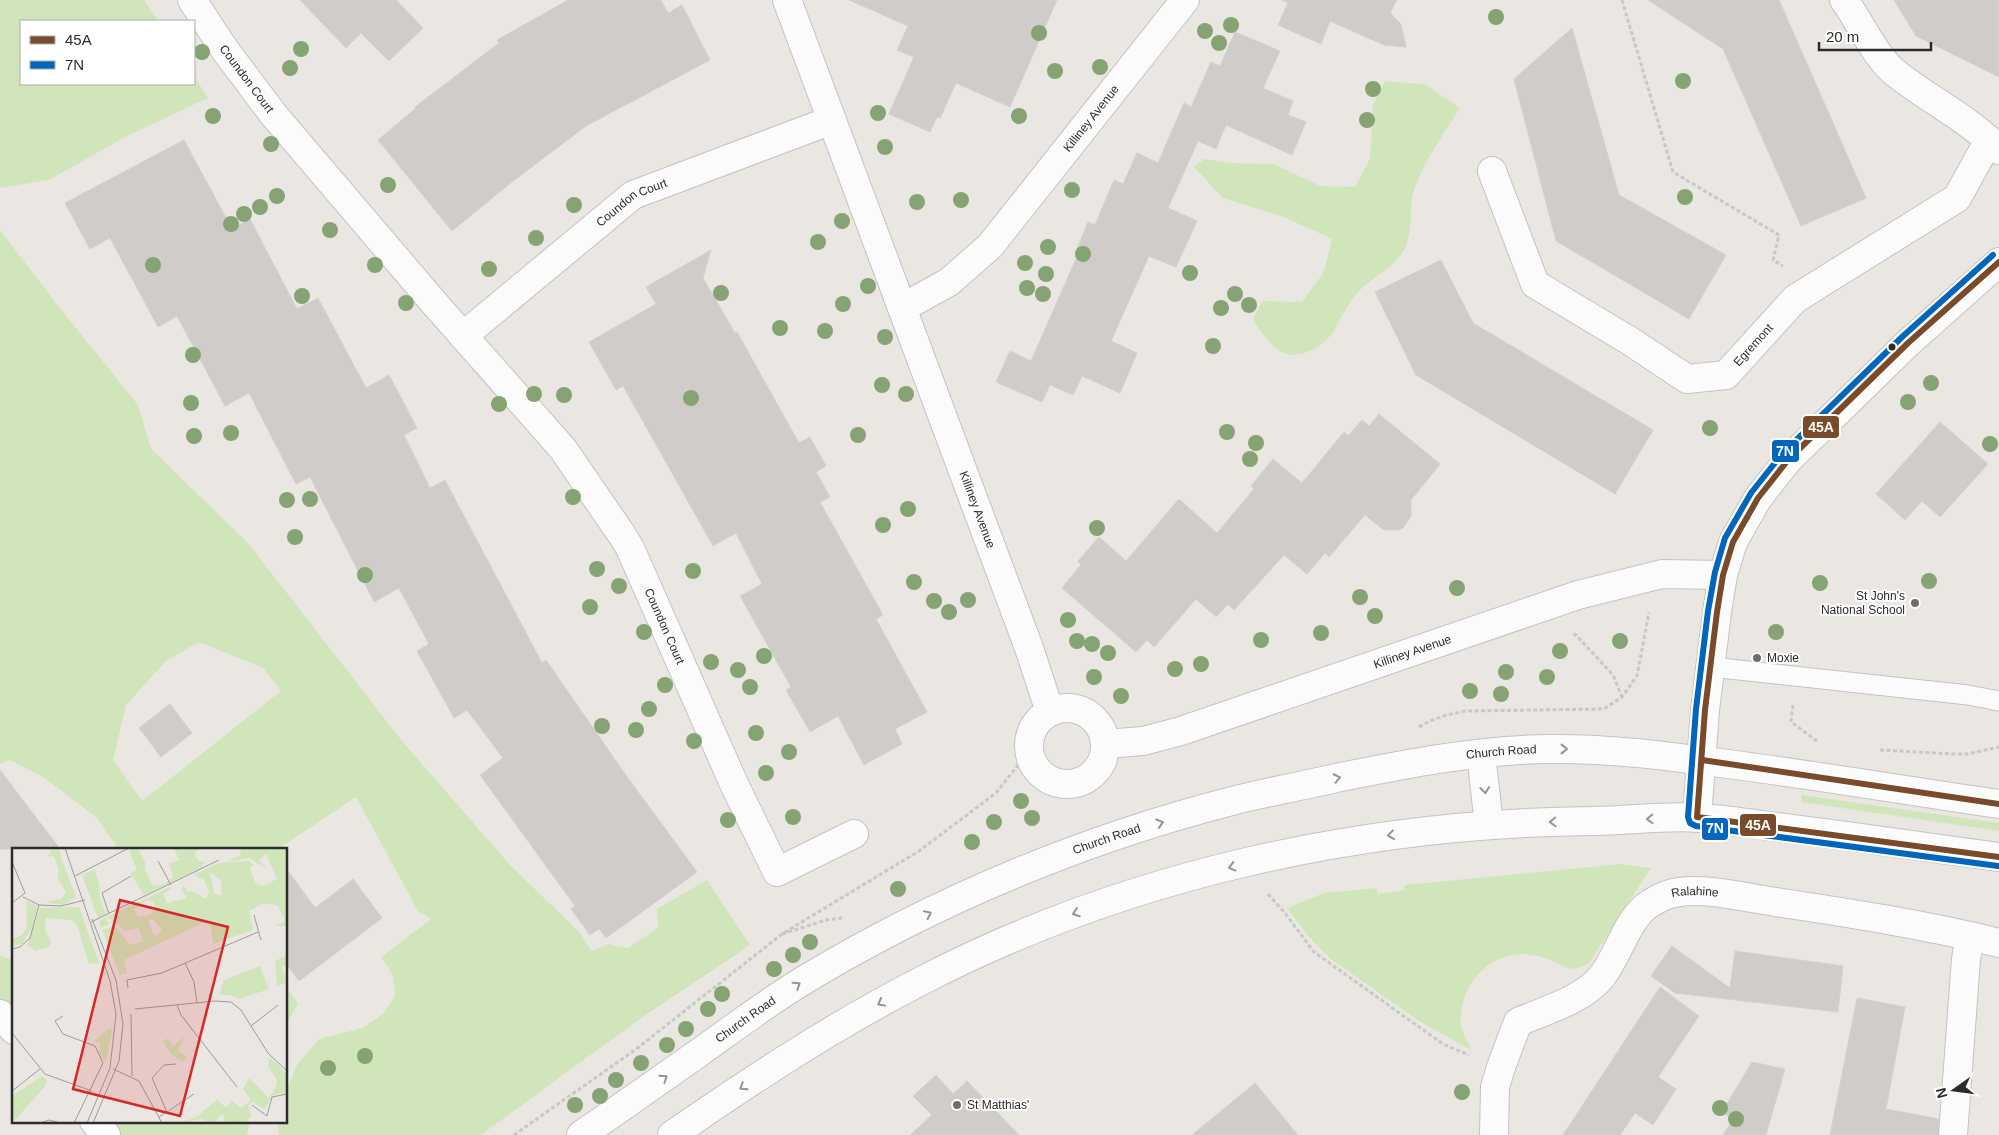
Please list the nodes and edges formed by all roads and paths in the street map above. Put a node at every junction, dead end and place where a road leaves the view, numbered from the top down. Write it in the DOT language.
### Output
graph roads {
  1 [pos="192,0"];
  2 [pos="788,0"];
  3 [pos="1185,0"];
  4 [pos="1622,0"];
  5 [pos="1844,0"];
  6 [pos="832,120"];
  7 [pos="1994,145"];
  8 [pos="1492,171"];
  9 [pos="1999,262"];
  10 [pos="1815,287"];
  11 [pos="902,308"];
  12 [pos="463,336"];
  13 [pos="1723,575"];
  14 [pos="1649,577"];
  15 [pos="1541,607"];
  16 [pos="1711,666"];
  17 [pos="1622,697"];
  18 [pos="1999,701"];
  19 [pos="1050,712"];
  20 [pos="1791,722"];
  21 [pos="1416,728"];
  22 [pos="1105,744"];
  23 [pos="1825,746"];
  24 [pos="1999,747"];
  25 [pos="1874,750"];
  26 [pos="1029,751"];
  27 [pos="1481,754"];
  28 [pos="1702,760"];
  29 [pos="1999,804"];
  30 [pos="1697,817"];
  31 [pos="1489,825"];
  32 [pos="854,834"];
  33 [pos="1999,857"];
  34 [pos="1268,894"];
  35 [pos="851,917"];
  36 [pos="782,934"];
  37 [pos="1970,936"];
  38 [pos="1999,943"];
  39 [pos="0,1014"];
  40 [pos="12,1028"];
  41 [pos="1472,1056"];
  42 [pos="95,1122"];
  43 [pos="106,1135"];
  44 [pos="514,1135"];
  45 [pos="581,1135"];
  46 [pos="672,1135"];
  47 [pos="1494,1135"];
  48 [pos="1953,1135"];
  1 -- 12 [label="street, Coundon Court"];
  2 -- 6 [label="street, Killiney Avenue"];
  3 -- 11 [label="street, Killiney Avenue"];
  4 -- 10 [label="path"];
  5 -- 7 [label="street, Egremont"];
  6 -- 11 [label="street, Killiney Avenue"];
  6 -- 12 [label="street, Coundon Court"];
  7 -- 10 [label="street, Egremont"];
  8 -- 10 [label="street, Egremont"];
  9 -- 13 [label="street"];
  11 -- 19 [label="street, Killiney Avenue"];
  12 -- 32 [label="street, Coundon Court"];
  13 -- 14 [label="street, Killiney Avenue"];
  13 -- 16 [label="street"];
  14 -- 15 [label="street, Killiney Avenue"];
  14 -- 17 [label="path"];
  15 -- 17 [label="path"];
  15 -- 22 [label="street, Killiney Avenue"];
  16 -- 18 [label="lane"];
  16 -- 28 [label="street"];
  17 -- 21 [label="path"];
  19 -- 22 [label="street"];
  19 -- 26 [label="street"];
  20 -- 23 [label="path"];
  22 -- 26 [label="street"];
  24 -- 25 [label="path"];
  26 -- 36 [label="path"];
  27 -- 28 [label="street, Church Road, one-way"];
  27 -- 31 [label="street, one-way"];
  45 -- 27 [label="street, Church Road, one-way"];
  28 -- 29 [label="street, Church Road"];
  28 -- 30 [label="street"];
  30 -- 31 [label="street, one-way"];
  30 -- 33 [label="street"];
  31 -- 46 [label="street, one-way"];
  34 -- 41 [label="path"];
  35 -- 36 [label="path"];
  36 -- 44 [label="path"];
  37 -- 38 [label="street, Ralahine"];
  37 -- 47 [label="street, Ralahine"];
  37 -- 48 [label="street"];
  39 -- 40 [label="street"];
  42 -- 43 [label="street"];
}
